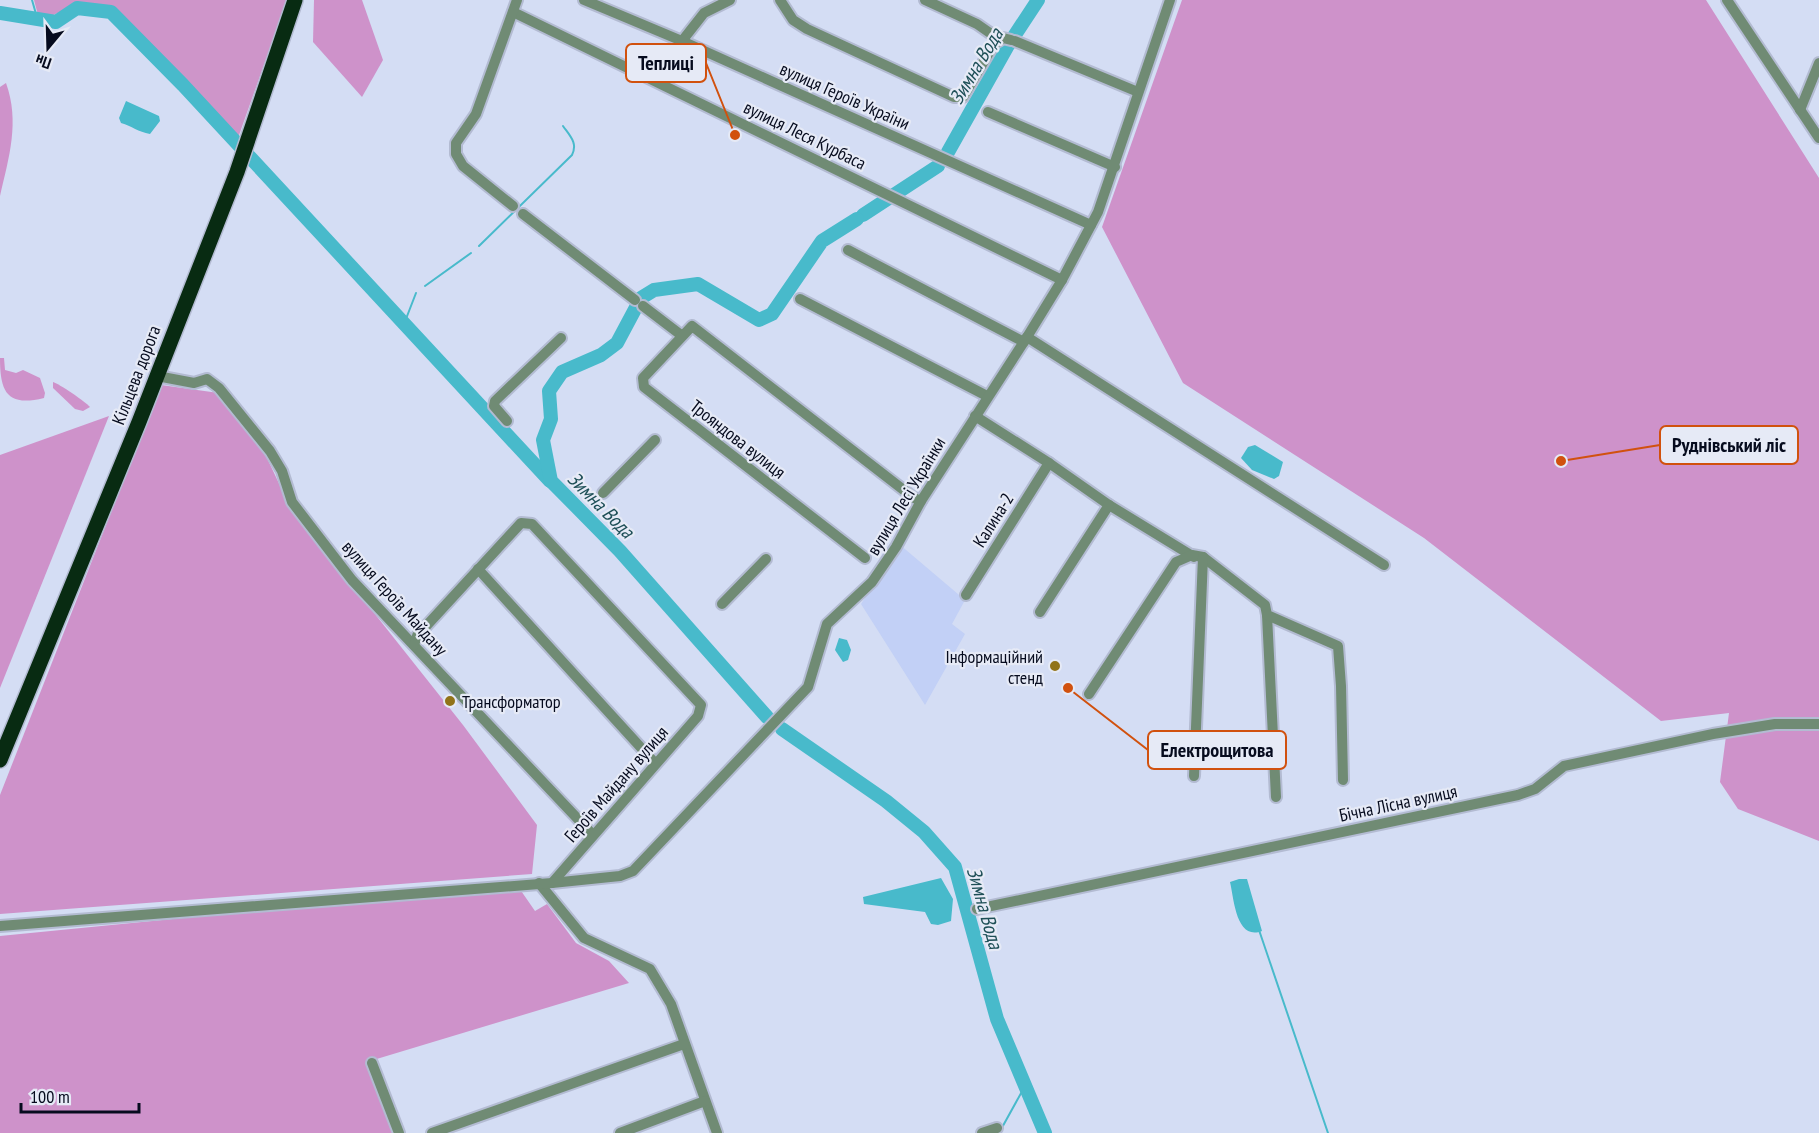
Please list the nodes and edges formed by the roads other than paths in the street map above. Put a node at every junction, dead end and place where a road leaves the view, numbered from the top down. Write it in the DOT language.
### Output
graph roads {
  1 [pos="295,0"];
  2 [pos="584,0"];
  3 [pos="730,0"];
  4 [pos="794,0"];
  5 [pos="925,0"];
  6 [pos="1170,0"];
  7 [pos="1727,0"];
  8 [pos="515,3"];
  9 [pos="783,5"];
  10 [pos="1000,40"];
  11 [pos="682,41"];
  12 [pos="1819,63"];
  13 [pos="1138,92"];
  14 [pos="1800,110"];
  15 [pos="988,112"];
  16 [pos="1819,138"];
  17 [pos="1115,166"];
  18 [pos="513,206"];
  19 [pos="523,214"];
  20 [pos="1091,225"];
  21 [pos="848,250"];
  22 [pos="1062,280"];
  23 [pos="800,298"];
  24 [pos="681,335"];
  25 [pos="561,338"];
  26 [pos="1026,340"];
  27 [pos="157,376"];
  28 [pos="987,396"];
  29 [pos="975,416"];
  30 [pos="507,421"];
  31 [pos="655,440"];
  32 [pos="1049,463"];
  33 [pos="603,493"];
  34 [pos="921,501"];
  35 [pos="1109,505"];
  36 [pos="865,558"];
  37 [pos="766,559"];
  38 [pos="1200,559"];
  39 [pos="1384,565"];
  40 [pos="478,569"];
  41 [pos="966,595"];
  42 [pos="722,604"];
  43 [pos="1040,612"];
  44 [pos="1267,615"];
  45 [pos="414,645"];
  46 [pos="1089,694"];
  47 [pos="1819,724"];
  48 [pos="0,760"];
  49 [pos="655,763"];
  50 [pos="1194,776"];
  51 [pos="1343,780"];
  52 [pos="1276,797"];
  53 [pos="593,835"];
  54 [pos="539,883"];
  55 [pos="552,883"];
  56 [pos="977,909"];
  57 [pos="0,926"];
  58 [pos="684,1044"];
  59 [pos="372,1063"];
  60 [pos="705,1101"];
  61 [pos="997,1128"];
  62 [pos="399,1133"];
  63 [pos="432,1133"];
  64 [pos="620,1133"];
  65 [pos="717,1133"];
  66 [pos="982,1133"];
  1 -- 27 [label="highway, Кільцева дорога"];
  2 -- 11 [label="street, вулиця Героїв України"];
  3 -- 11 [label="street"];
  4 -- 9 [label="street"];
  5 -- 10 [label="street"];
  6 -- 13 [label="street, вулиця Лесі Українки"];
  7 -- 14 [label="street"];
  8 -- 18 [label="street"];
  8 -- 22 [label="street, вулиця Леся Курбаса"];
  9 -- 10 [label="street"];
  10 -- 13 [label="street"];
  11 -- 20 [label="street, вулиця Героїв України"];
  12 -- 14 [label="street"];
  13 -- 17 [label="street, вулиця Лесі Українки"];
  14 -- 16 [label="street"];
  15 -- 17 [label="street"];
  17 -- 20 [label="street, вулиця Лесі Українки"];
  19 -- 24 [label="street"];
  20 -- 22 [label="street, вулиця Лесі Українки"];
  21 -- 26 [label="street"];
  22 -- 26 [label="street, вулиця Лесі Українки"];
  23 -- 28 [label="street"];
  24 -- 34 [label="street"];
  24 -- 36 [label="street, Трояндова вулиця"];
  25 -- 30 [label="street"];
  26 -- 28 [label="street, вулиця Лесі Українки"];
  26 -- 39 [label="street"];
  27 -- 45 [label="street, вулиця Героїв Майдану"];
  27 -- 48 [label="highway, Кільцева дорога"];
  28 -- 29 [label="street, вулиця Лесі Українки"];
  29 -- 32 [label="street"];
  29 -- 34 [label="street, вулиця Лесі Українки"];
  31 -- 33 [label="street"];
  32 -- 35 [label="street"];
  32 -- 41 [label="street, Калина-2"];
  34 -- 55 [label="street, вулиця Лесі Українки"];
  35 -- 38 [label="street"];
  35 -- 43 [label="street"];
  37 -- 42 [label="street"];
  38 -- 44 [label="street"];
  38 -- 46 [label="street"];
  38 -- 50 [label="street"];
  40 -- 45 [label="street"];
  40 -- 49 [label="street"];
  40 -- 49 [label="street, Героїв Майдану вулиця"];
  44 -- 51 [label="street"];
  44 -- 52 [label="street"];
  45 -- 53 [label="street, вулиця Героїв Майдану"];
  47 -- 56 [label="street, Бічна Лісна вулиця"];
  49 -- 53 [label="street, Героїв Майдану вулиця"];
  53 -- 55 [label="street, Героїв Майдану вулиця"];
  54 -- 55 [label="street, вулиця Лесі Українки"];
  54 -- 57 [label="street, вулиця Лесі Українки"];
  54 -- 58 [label="street"];
  58 -- 60 [label="street"];
  58 -- 63 [label="street"];
  59 -- 62 [label="street"];
  60 -- 64 [label="street"];
  60 -- 65 [label="street"];
  61 -- 66 [label="street"];
}
